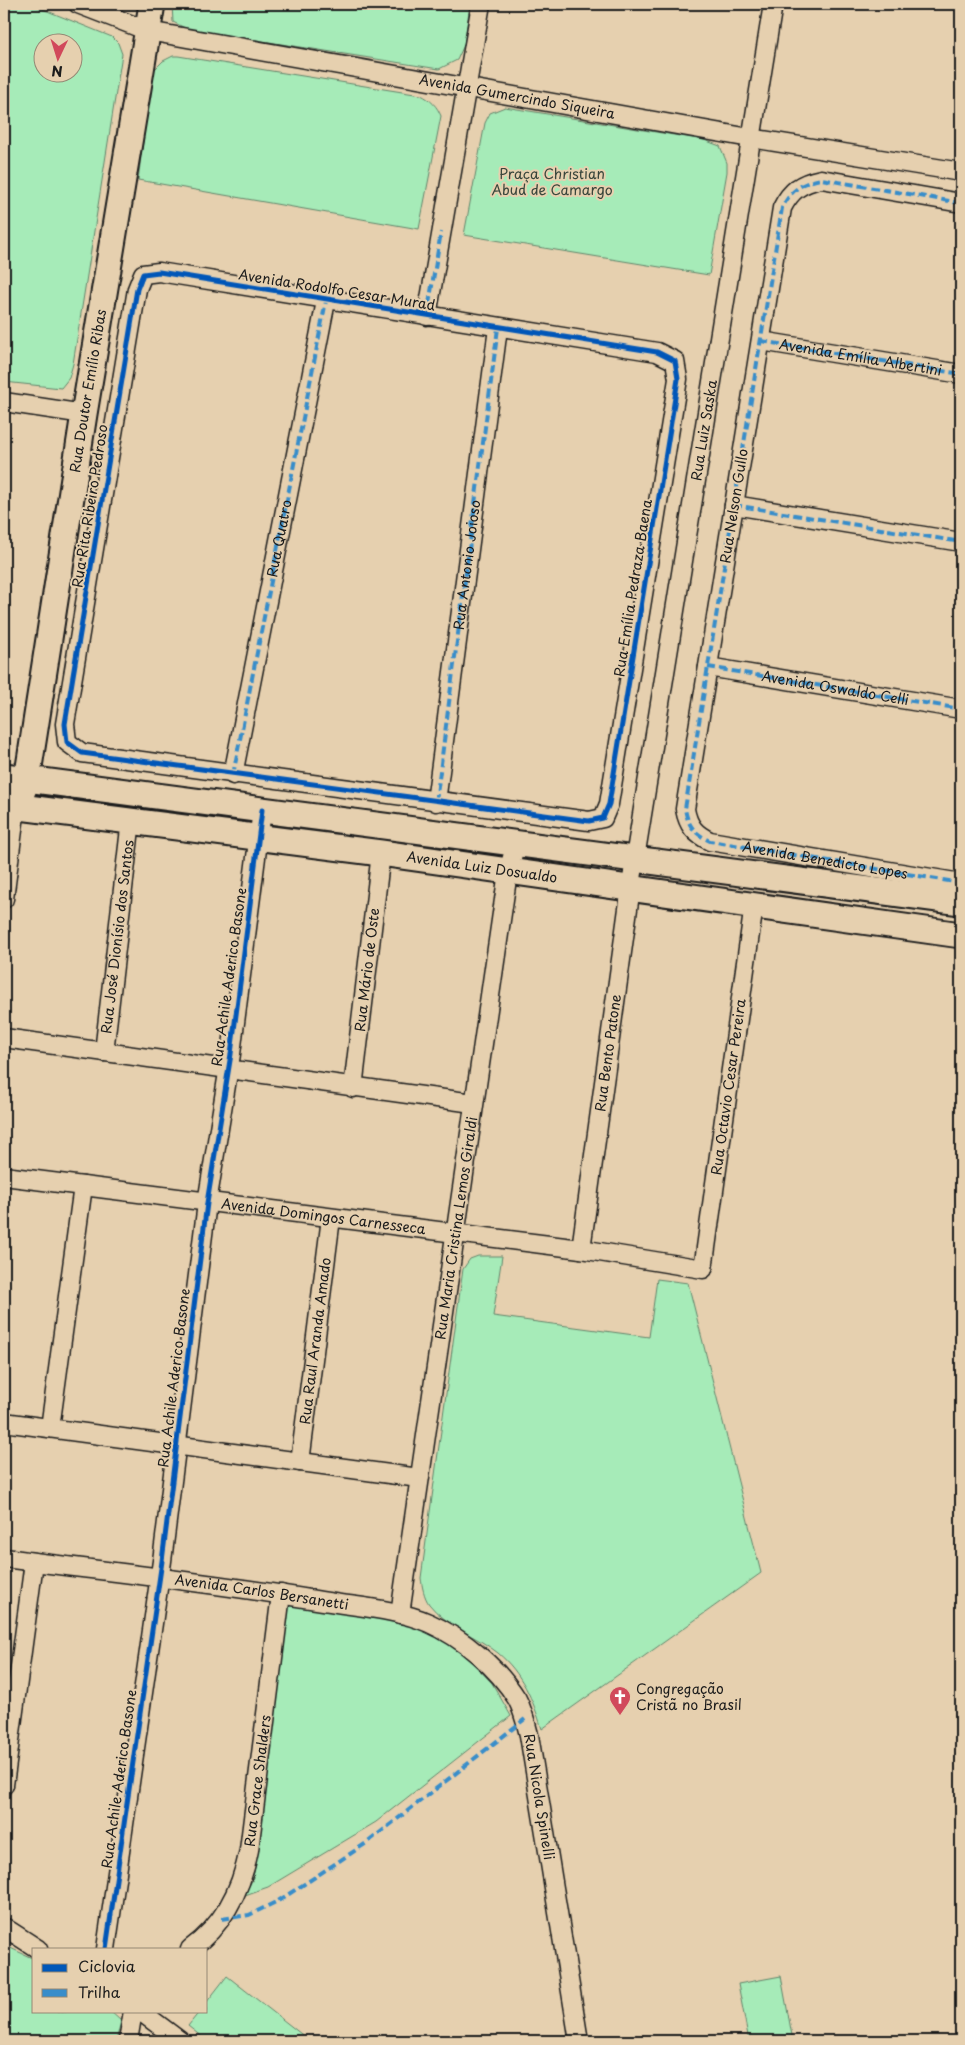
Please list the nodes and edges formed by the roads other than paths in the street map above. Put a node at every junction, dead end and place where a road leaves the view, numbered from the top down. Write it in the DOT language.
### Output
graph roads {
  1 [pos="78,4"];
  2 [pos="152,4"];
  3 [pos="481,4"];
  4 [pos="773,4"];
  5 [pos="148,31"];
  6 [pos="466,87"];
  7 [pos="750,138"];
  8 [pos="961,172"];
  9 [pos="961,203"];
  10 [pos="142,274"];
  11 [pos="326,301"];
  12 [pos="427,316"];
  13 [pos="498,328"];
  14 [pos="761,341"];
  15 [pos="675,361"];
  16 [pos="961,374"];
  17 [pos="4,402"];
  18 [pos="84,414"];
  19 [pos="734,505"];
  20 [pos="961,542"];
  21 [pos="708,667"];
  22 [pos="961,709"];
  23 [pos="233,775"];
  24 [pos="15,778"];
  25 [pos="436,802"];
  26 [pos="10,806"];
  27 [pos="262,810"];
  28 [pos="131,820"];
  29 [pos="692,829"];
  30 [pos="259,839"];
  31 [pos="516,842"];
  32 [pos="382,853"];
  33 [pos="635,858"];
  34 [pos="508,872"];
  35 [pos="961,883"];
  36 [pos="630,888"];
  37 [pos="4,899"];
  38 [pos="961,902"];
  39 [pos="754,904"];
  40 [pos="961,935"];
  41 [pos="4,1038"];
  42 [pos="104,1052"];
  43 [pos="228,1070"];
  44 [pos="353,1088"];
  45 [pos="473,1103"];
  46 [pos="4,1176"];
  47 [pos="83,1186"];
  48 [pos="207,1203"];
  49 [pos="331,1218"];
  50 [pos="456,1233"];
  51 [pos="581,1249"];
  52 [pos="704,1269"];
  53 [pos="4,1422"];
  54 [pos="50,1428"];
  55 [pos="177,1445"];
  56 [pos="300,1462"];
  57 [pos="419,1478"];
  58 [pos="4,1558"];
  59 [pos="34,1562"];
  60 [pos="159,1578"];
  61 [pos="281,1594"];
  62 [pos="400,1614"];
  63 [pos="4,1785"];
  64 [pos="4,1927"];
  65 [pos="36,1948"];
  66 [pos="106,1948"];
  67 [pos="191,1948"];
  68 [pos="133,2012"];
  69 [pos="141,2012"];
  70 [pos="128,2041"];
  71 [pos="180,2041"];
  72 [pos="579,2041"];
  1 -- 5 [label="street, Avenida Gumercindo Siqueira"];
  2 -- 5 [label="street, Rua Doutor Emílio Ribas"];
  3 -- 6 [label="street"];
  4 -- 7 [label="street, Rua Luiz Saska"];
  5 -- 6 [label="street, Avenida Gumercindo Siqueira"];
  5 -- 18 [label="street, Rua Doutor Emílio Ribas"];
  6 -- 7 [label="street, Avenida Gumercindo Siqueira"];
  6 -- 12 [label="street"];
  7 -- 8 [label="street, Avenida Gumercindo Siqueira"];
  7 -- 33 [label="street, Rua Luiz Saska"];
  9 -- 14 [label="street, Rua Nelson Gullo"];
  10 -- 11 [label="street, Avenida Rodolfo Cesar Murad"];
  10 -- 23 [label="street, Rua Rita Ribeiro Pedroso"];
  11 -- 12 [label="street, Avenida Rodolfo Cesar Murad"];
  11 -- 23 [label="street, Rua Quatro"];
  12 -- 13 [label="street, Avenida Rodolfo Cesar Murad"];
  13 -- 15 [label="street, Avenida Rodolfo Cesar Murad"];
  13 -- 25 [label="street, Rua Antonio Joioso"];
  14 -- 16 [label="street, Avenida Emília Albertini"];
  14 -- 19 [label="street, Rua Nelson Gullo"];
  15 -- 25 [label="street, Rua Emília Pedraza Baena"];
  17 -- 18 [label="street"];
  18 -- 24 [label="street, Rua Doutor Emílio Ribas"];
  19 -- 20 [label="street"];
  19 -- 21 [label="street, Rua Nelson Gullo"];
  21 -- 22 [label="street, Avenida Oswaldo Celli"];
  21 -- 29 [label="street, Rua Nelson Gullo"];
  23 -- 25 [label="street"];
  24 -- 26 [label="street, Rua Doutor Emílio Ribas"];
  24 -- 27 [label="street, Avenida Luiz Dosualdo"];
  26 -- 28 [label="street, Avenida Luiz Dosualdo"];
  26 -- 37 [label="street"];
  27 -- 30 [label="street, Rua Achile Aderico Basone"];
  27 -- 31 [label="street, Avenida Luiz Dosualdo"];
  28 -- 30 [label="street, Avenida Luiz Dosualdo"];
  28 -- 42 [label="street, Rua José Dionísio dos Santos"];
  29 -- 35 [label="street, Avenida Benedicto Lopes"];
  30 -- 32 [label="street, Avenida Luiz Dosualdo"];
  30 -- 43 [label="street, Rua Achile Aderico Basone"];
  31 -- 33 [label="street, Avenida Luiz Dosualdo"];
  31 -- 34 [label="street, Rua Maria Cristina Lemos Giraldi"];
  32 -- 34 [label="street, Avenida Luiz Dosualdo"];
  32 -- 44 [label="street, Rua Mário de Oste"];
  33 -- 36 [label="street, Rua Bento Patone"];
  33 -- 38 [label="street, Avenida Luiz Dosualdo"];
  34 -- 36 [label="street, Avenida Luiz Dosualdo"];
  34 -- 45 [label="street, Rua Maria Cristina Lemos Giraldi"];
  36 -- 39 [label="street, Avenida Luiz Dosualdo"];
  36 -- 51 [label="street, Rua Bento Patone"];
  39 -- 40 [label="street, Avenida Luiz Dosualdo"];
  39 -- 52 [label="street, Rua Octavio Cesar Pereira"];
  41 -- 42 [label="street"];
  42 -- 43 [label="street"];
  43 -- 44 [label="street"];
  43 -- 48 [label="street, Rua Achile Aderico Basone"];
  44 -- 45 [label="street"];
  45 -- 50 [label="street, Rua Maria Cristina Lemos Giraldi"];
  46 -- 47 [label="street, Avenida Domingos Carnesseca"];
  47 -- 48 [label="street, Avenida Domingos Carnesseca"];
  47 -- 54 [label="street"];
  48 -- 49 [label="street, Avenida Domingos Carnesseca"];
  48 -- 55 [label="street, Rua Achile Aderico Basone"];
  49 -- 50 [label="street, Avenida Domingos Carnesseca"];
  49 -- 56 [label="street, Rua Raul Aranda Amado"];
  50 -- 51 [label="street, Avenida Domingos Carnesseca"];
  50 -- 57 [label="street, Rua Maria Cristina Lemos Giraldi"];
  51 -- 52 [label="street, Avenida Domingos Carnesseca"];
  53 -- 54 [label="street"];
  54 -- 55 [label="street"];
  55 -- 56 [label="street"];
  55 -- 60 [label="street, Rua Achile Aderico Basone"];
  56 -- 57 [label="street"];
  57 -- 62 [label="street, Rua Maria Cristina Lemos Giraldi"];
  58 -- 59 [label="street, Avenida Carlos Bersanetti"];
  59 -- 60 [label="street, Avenida Carlos Bersanetti"];
  59 -- 63 [label="street"];
  60 -- 61 [label="street, Avenida Carlos Bersanetti"];
  60 -- 66 [label="street, Rua Achile Aderico Basone"];
  61 -- 62 [label="street, Avenida Carlos Bersanetti"];
  61 -- 67 [label="street, Rua Grace Shalders"];
  62 -- 72 [label="street, Rua Nicola Spinelli"];
  64 -- 65 [label="street"];
  68 -- 70 [label="street"];
  69 -- 71 [label="street"];
}
